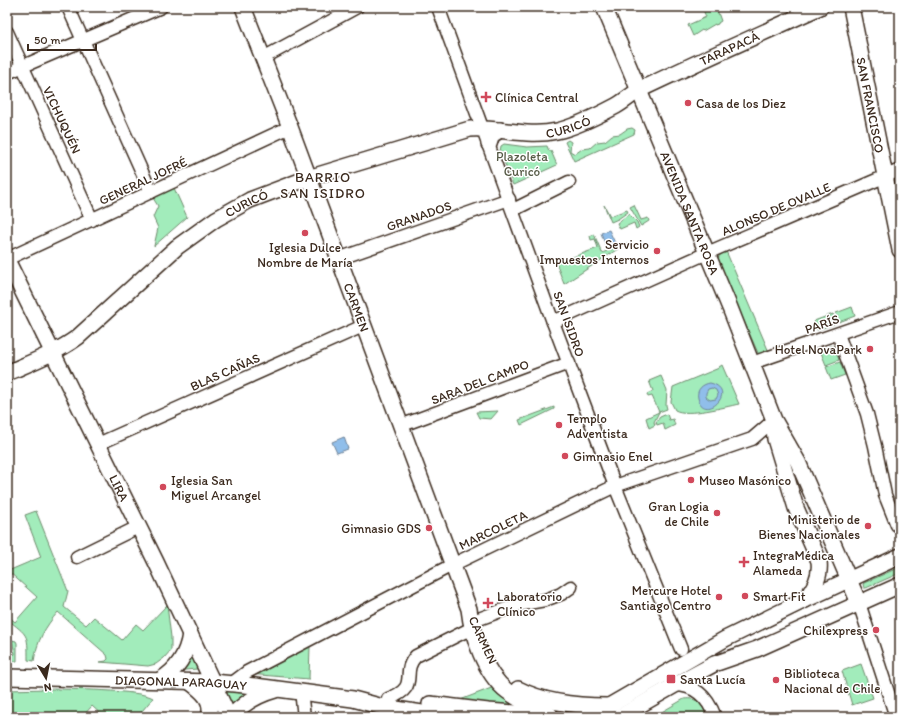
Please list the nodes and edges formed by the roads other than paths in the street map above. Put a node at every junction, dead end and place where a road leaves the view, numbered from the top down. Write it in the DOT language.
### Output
graph roads {
  1 [pos="68,7"];
  2 [pos="161,7"];
  3 [pos="243,7"];
  4 [pos="357,7"];
  5 [pos="438,7"];
  6 [pos="604,7"];
  7 [pos="820,7"];
  8 [pos="851,7"];
  9 [pos="7,32"];
  10 [pos="84,40"];
  11 [pos="263,58"];
  12 [pos="22,66"];
  13 [pos="7,73"];
  14 [pos="639,90"];
  15 [pos="616,105"];
  16 [pos="649,116"];
  17 [pos="290,126"];
  18 [pos="483,128"];
  19 [pos="500,130"];
  20 [pos="489,144"];
  21 [pos="900,170"];
  22 [pos="886,177"];
  23 [pos="308,178"];
  24 [pos="569,182"];
  25 [pos="151,192"];
  26 [pos="511,204"];
  27 [pos="92,220"];
  28 [pos="900,250"];
  29 [pos="707,253"];
  30 [pos="7,259"];
  31 [pos="338,259"];
  32 [pos="900,312"];
  33 [pos="553,322"];
  34 [pos="363,326"];
  35 [pos="838,334"];
  36 [pos="53,353"];
  37 [pos="569,363"];
  38 [pos="752,363"];
  39 [pos="7,373"];
  40 [pos="774,420"];
  41 [pos="400,426"];
  42 [pos="98,444"];
  43 [pos="615,486"];
  44 [pos="897,525"];
  45 [pos="138,527"];
  46 [pos="900,556"];
  47 [pos="77,557"];
  48 [pos="452,565"];
  49 [pos="849,580"];
  50 [pos="900,585"];
  51 [pos="571,587"];
  52 [pos="805,600"];
  53 [pos="859,603"];
  54 [pos="472,619"];
  55 [pos="190,634"];
  56 [pos="681,649"];
  57 [pos="7,677"];
  58 [pos="160,680"];
  59 [pos="190,682"];
  60 [pos="213,682"];
  61 [pos="230,684"];
  62 [pos="675,685"];
  63 [pos="280,688"];
  64 [pos="301,692"];
  65 [pos="388,699"];
  66 [pos="353,700"];
  67 [pos="608,706"];
  68 [pos="405,714"];
  69 [pos="551,716"];
  70 [pos="210,717"];
  71 [pos="230,717"];
  72 [pos="304,717"];
  73 [pos="448,717"];
  74 [pos="590,717"];
  75 [pos="619,717"];
  76 [pos="715,717"];
  77 [pos="896,717"];
  1 -- 10 [label="street"];
  2 -- 10 [label="street"];
  3 -- 11 [label="main road, CARMEN"];
  4 -- 11 [label="street"];
  5 -- 18 [label="street, SAN ISIDRO"];
  6 -- 14 [label="main road, AVENIDA SANTA ROSA"];
  7 -- 14 [label="main road, TARAPACÁ"];
  8 -- 22 [label="main road, SAN FRANCISCO"];
  9 -- 12 [label="street, VICHUQUÉN"];
  10 -- 12 [label="street"];
  10 -- 25 [label="street"];
  11 -- 17 [label="main road, CARMEN"];
  12 -- 13 [label="street"];
  12 -- 27 [label="street, VICHUQUÉN"];
  14 -- 15 [label="main road, CURICÓ"];
  14 -- 16 [label="main road, AVENIDA SANTA ROSA"];
  15 -- 16 [label="main road"];
  15 -- 19 [label="main road, CURICÓ"];
  16 -- 29 [label="main road, AVENIDA SANTA ROSA"];
  17 -- 23 [label="main road, CARMEN"];
  17 -- 25 [label="street, GENERAL JOFRÉ"];
  18 -- 19 [label="main road, CURICÓ"];
  18 -- 20 [label="street, SAN ISIDRO"];
  18 -- 23 [label="main road, CURICÓ"];
  19 -- 20 [label="main road"];
  20 -- 26 [label="street, SAN ISIDRO"];
  21 -- 22 [label="street, ALONSO DE OVALLE"];
  22 -- 28 [label="main road, SAN FRANCISCO"];
  22 -- 29 [label="street, ALONSO DE OVALLE"];
  23 -- 31 [label="main road, CARMEN"];
  23 -- 36 [label="main road, CURICÓ"];
  24 -- 26 [label="street, GRANADOS"];
  25 -- 27 [label="street, GENERAL JOFRÉ"];
  26 -- 31 [label="street, GRANADOS"];
  26 -- 33 [label="street, SAN ISIDRO"];
  27 -- 30 [label="street, GENERAL JOFRÉ"];
  29 -- 33 [label="street, ALONSO DE OVALLE"];
  29 -- 38 [label="main road, AVENIDA SANTA ROSA"];
  30 -- 36 [label="main road, LIRA"];
  31 -- 34 [label="main road, CARMEN"];
  32 -- 35 [label="street, PARÍS"];
  33 -- 37 [label="street, SAN ISIDRO"];
  34 -- 41 [label="main road, CARMEN"];
  34 -- 42 [label="street, BLAS CAÑAS"];
  35 -- 38 [label="street, PARÍS"];
  35 -- 44 [label="street"];
  36 -- 39 [label="main road, CURICÓ"];
  36 -- 42 [label="main road, LIRA"];
  37 -- 41 [label="street, SARA DEL CAMPO"];
  37 -- 43 [label="street, SAN ISIDRO"];
  38 -- 40 [label="main road, AVENIDA SANTA ROSA"];
  40 -- 43 [label="street, MARCOLETA"];
  40 -- 49 [label="main road, AVENIDA SANTA ROSA"];
  40 -- 52 [label="main road, AVENIDA SANTA ROSA"];
  41 -- 48 [label="main road, CARMEN"];
  42 -- 45 [label="main road, LIRA"];
  43 -- 48 [label="street, MARCOLETA"];
  43 -- 56 [label="street, SAN ISIDRO"];
  45 -- 47 [label="street"];
  45 -- 55 [label="main road, LIRA"];
  46 -- 49 [label="main road"];
  48 -- 54 [label="main road, CARMEN"];
  48 -- 61 [label="street, MARCOLETA"];
  49 -- 52 [label="main road"];
  49 -- 53 [label="main road, AVENIDA SANTA ROSA"];
  50 -- 53 [label="main road"];
  51 -- 54 [label="street"];
  52 -- 67 [label="main road"];
  53 -- 62 [label="main road"];
  53 -- 77 [label="street"];
  54 -- 65 [label="street"];
  54 -- 67 [label="main road, CARMEN"];
  54 -- 69 [label="main road, CARMEN"];
  55 -- 58 [label="main road"];
  55 -- 60 [label="main road, LIRA"];
  57 -- 58 [label="main road, DIAGONAL PARAGUAY"];
  58 -- 59 [label="main road, DIAGONAL PARAGUAY"];
  59 -- 60 [label="main road, DIAGONAL PARAGUAY"];
  59 -- 70 [label="main road"];
  60 -- 61 [label="main road, DIAGONAL PARAGUAY"];
  60 -- 71 [label="main road, LIRA"];
  61 -- 63 [label="main road, DIAGONAL PARAGUAY"];
  62 -- 75 [label="main road"];
  62 -- 76 [label="street"];
  63 -- 64 [label="main road, DIAGONAL PARAGUAY"];
  63 -- 71 [label="main road"];
  64 -- 66 [label="main road, DIAGONAL PARAGUAY"];
  64 -- 72 [label="street"];
  65 -- 66 [label="main road, DIAGONAL PARAGUAY"];
  65 -- 69 [label="main road, DIAGONAL PARAGUAY"];
  66 -- 68 [label="main road, DIAGONAL PARAGUAY"];
  67 -- 74 [label="main road"];
  68 -- 73 [label="main road, DIAGONAL PARAGUAY"];
}
